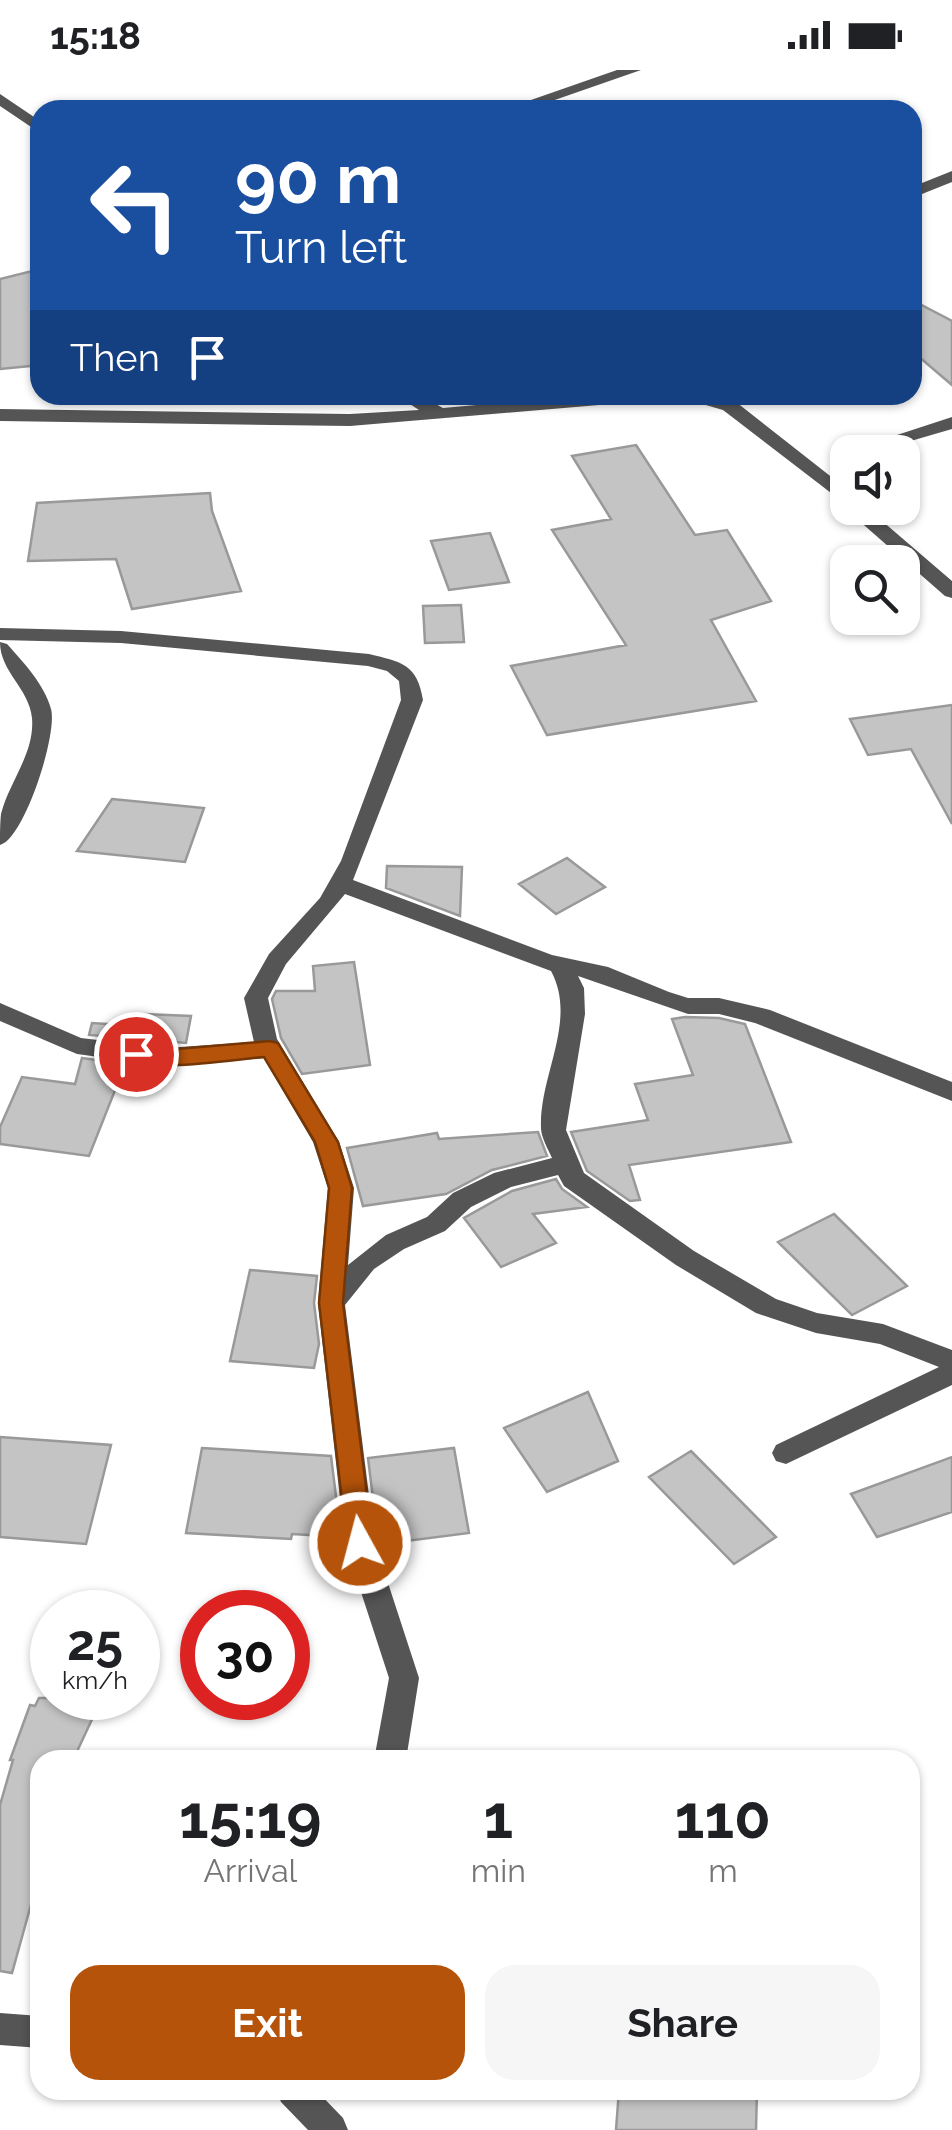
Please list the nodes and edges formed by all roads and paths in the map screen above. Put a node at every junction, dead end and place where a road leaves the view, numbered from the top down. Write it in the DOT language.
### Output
graph roads {
  1 [pos="633,70"];
  2 [pos="0,100"];
  3 [pos="541,100"];
  4 [pos="30,121"];
  5 [pos="952,176"];
  6 [pos="922,188"];
  7 [pos="423,405"];
  8 [pos="538,405"];
  9 [pos="725,405"];
  10 [pos="440,414"];
  11 [pos="0,415"];
  12 [pos="952,424"];
  13 [pos="913,435"];
  14 [pos="830,459"];
  15 [pos="809,466"];
  16 [pos="830,484"];
  17 [pos="875,525"];
  18 [pos="952,592"];
  19 [pos="0,634"];
  20 [pos="0,648"];
  21 [pos="0,838"];
  22 [pos="339,884"];
  23 [pos="560,966"];
  24 [pos="0,1011"];
  25 [pos="270,1049"];
  26 [pos="952,1092"];
  27 [pos="567,1163"];
  28 [pos="331,1303"];
  29 [pos="952,1362"];
  30 [pos="952,1373"];
  31 [pos="786,1454"];
  32 [pos="392,1750"];
  33 [pos="0,2029"];
  34 [pos="30,2031"];
  35 [pos="302,2100"];
  36 [pos="331,2130"];
  1 -- 3 [label="street"];
  2 -- 4 [label="street"];
  5 -- 6 [label="street"];
  7 -- 10 [label="street"];
  8 -- 10 [label="street"];
  9 -- 15 [label="street"];
  10 -- 11 [label="street"];
  12 -- 13 [label="street"];
  14 -- 15 [label="street"];
  15 -- 16 [label="street"];
  17 -- 18 [label="street"];
  19 -- 22 [label="street"];
  20 -- 21 [label="street"];
  22 -- 23 [label="street"];
  22 -- 25 [label="street"];
  23 -- 26 [label="street"];
  23 -- 27 [label="street"];
  24 -- 25 [label="street"];
  25 -- 28 [label="street"];
  27 -- 28 [label="street"];
  27 -- 29 [label="street"];
  28 -- 32 [label="street"];
  30 -- 31 [label="street"];
  33 -- 34 [label="street"];
  35 -- 36 [label="street"];
}
